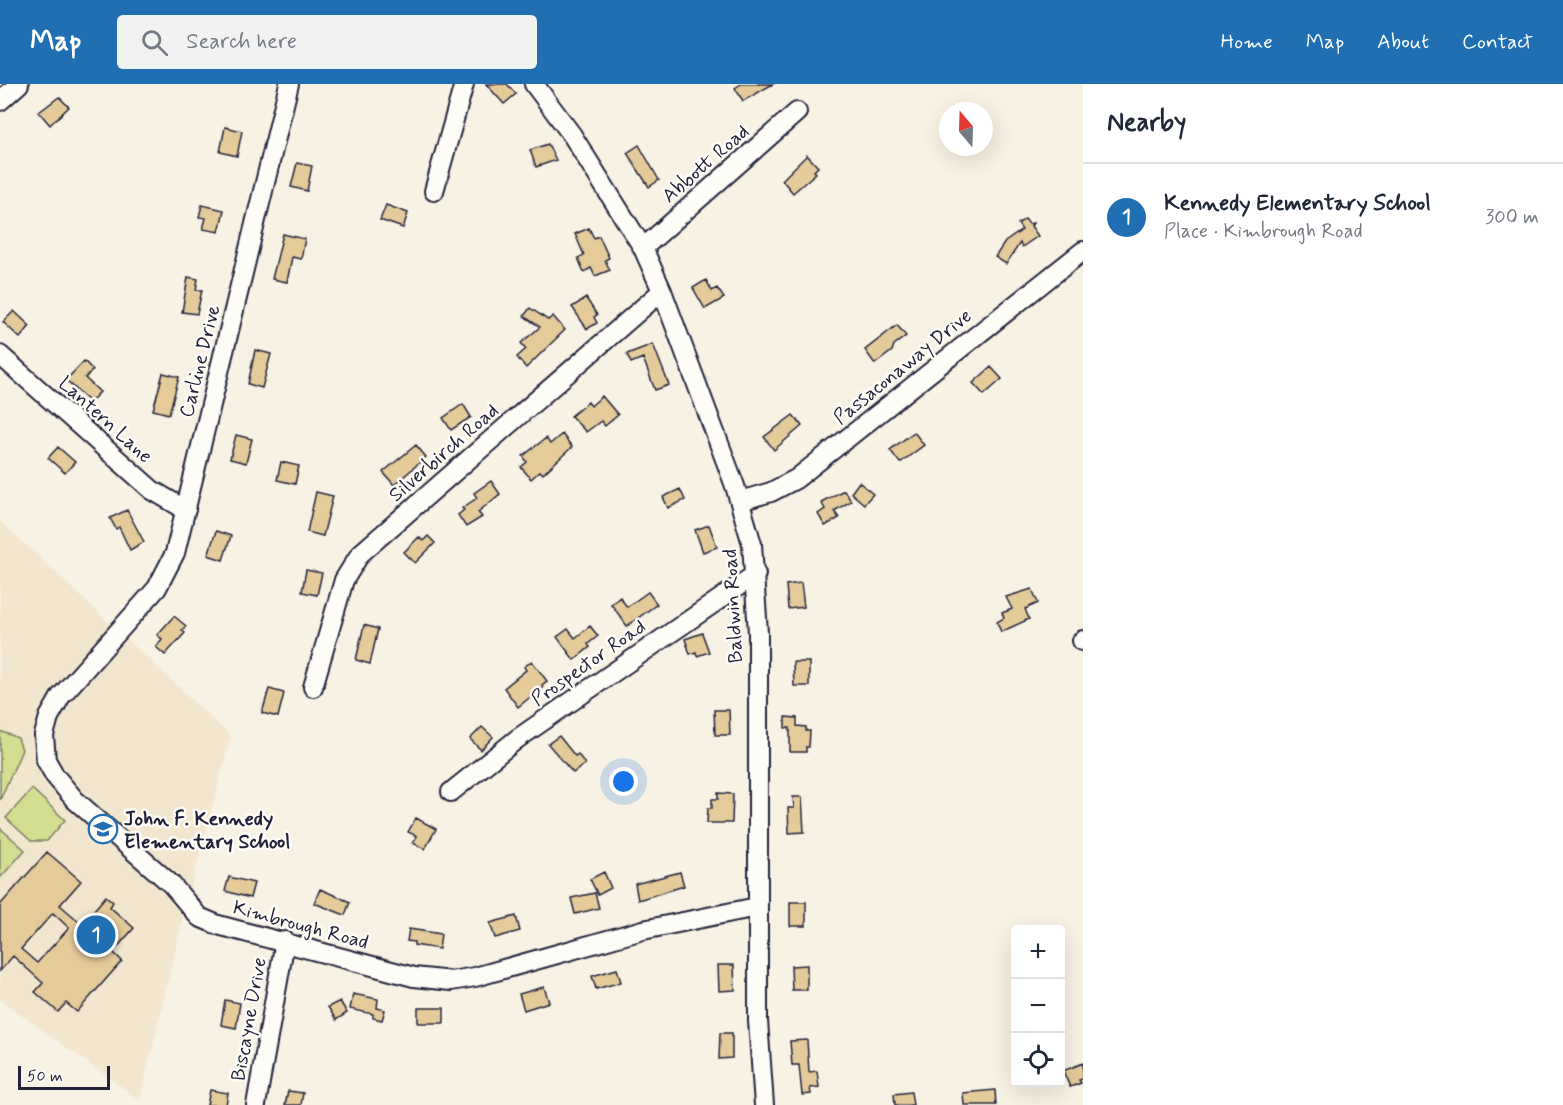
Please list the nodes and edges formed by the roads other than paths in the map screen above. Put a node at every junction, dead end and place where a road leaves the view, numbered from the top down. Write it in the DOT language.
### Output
graph roads {
  1 [pos="19,84"];
  2 [pos="289,84"];
  3 [pos="464,84"];
  4 [pos="534,84"];
  5 [pos="0,101"];
  6 [pos="797,112"];
  7 [pos="434,191"];
  8 [pos="643,248"];
  9 [pos="1083,251"];
  10 [pos="662,291"];
  11 [pos="0,355"];
  12 [pos="740,501"];
  13 [pos="186,510"];
  14 [pos="756,574"];
  15 [pos="117,630"];
  16 [pos="313,687"];
  17 [pos="451,792"];
  18 [pos="757,907"];
  19 [pos="285,941"];
  20 [pos="256,1105"];
  21 [pos="764,1105"];
  1 -- 5 [label="street"];
  2 -- 13 [label="street, Carline Drive"];
  3 -- 7 [label="street"];
  4 -- 8 [label="street, Baldwin Road"];
  6 -- 8 [label="street, Abbott Road"];
  8 -- 10 [label="street, Baldwin Road"];
  9 -- 12 [label="street, Passaconaway Drive"];
  10 -- 12 [label="street, Baldwin Road"];
  10 -- 16 [label="street, Silverbirch Road"];
  11 -- 13 [label="street, Lantern Lane"];
  12 -- 14 [label="street, Baldwin Road"];
  13 -- 15 [label="street, Carline Drive"];
  14 -- 17 [label="street, Prospector Road"];
  14 -- 18 [label="street, Baldwin Road"];
  15 -- 19 [label="street, Kimbrough Road"];
  18 -- 19 [label="street, Kimbrough Road"];
  18 -- 21 [label="street, Baldwin Road"];
  19 -- 20 [label="street, Biscayne Drive"];
}
